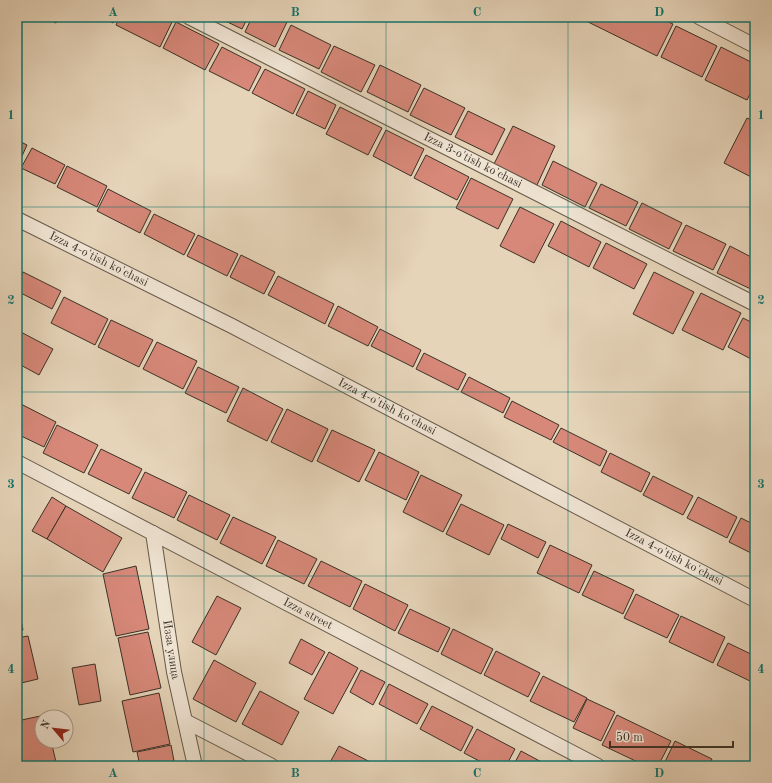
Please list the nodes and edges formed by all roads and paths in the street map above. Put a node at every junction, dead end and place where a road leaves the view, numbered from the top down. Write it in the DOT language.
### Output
graph roads {
  1 [pos="189,17"];
  2 [pos="699,17"];
  3 [pos="755,46"];
  4 [pos="17,219"];
  5 [pos="755,304"];
  6 [pos="17,462"];
  7 [pos="152,533"];
  8 [pos="755,600"];
  9 [pos="185,721"];
  10 [pos="195,766"];
  11 [pos="272,766"];
  12 [pos="598,766"];
  1 -- 5 [label="street, Izza 3-o'tish ko'chasi"];
  2 -- 3 [label="street"];
  4 -- 8 [label="street, Izza 4-o'tish ko'chasi"];
  6 -- 7 [label="street, Izza street"];
  7 -- 9 [label="street, Изза улица"];
  7 -- 12 [label="street, Izza street"];
  9 -- 10 [label="street, Изза улица"];
  9 -- 11 [label="street"];
}
